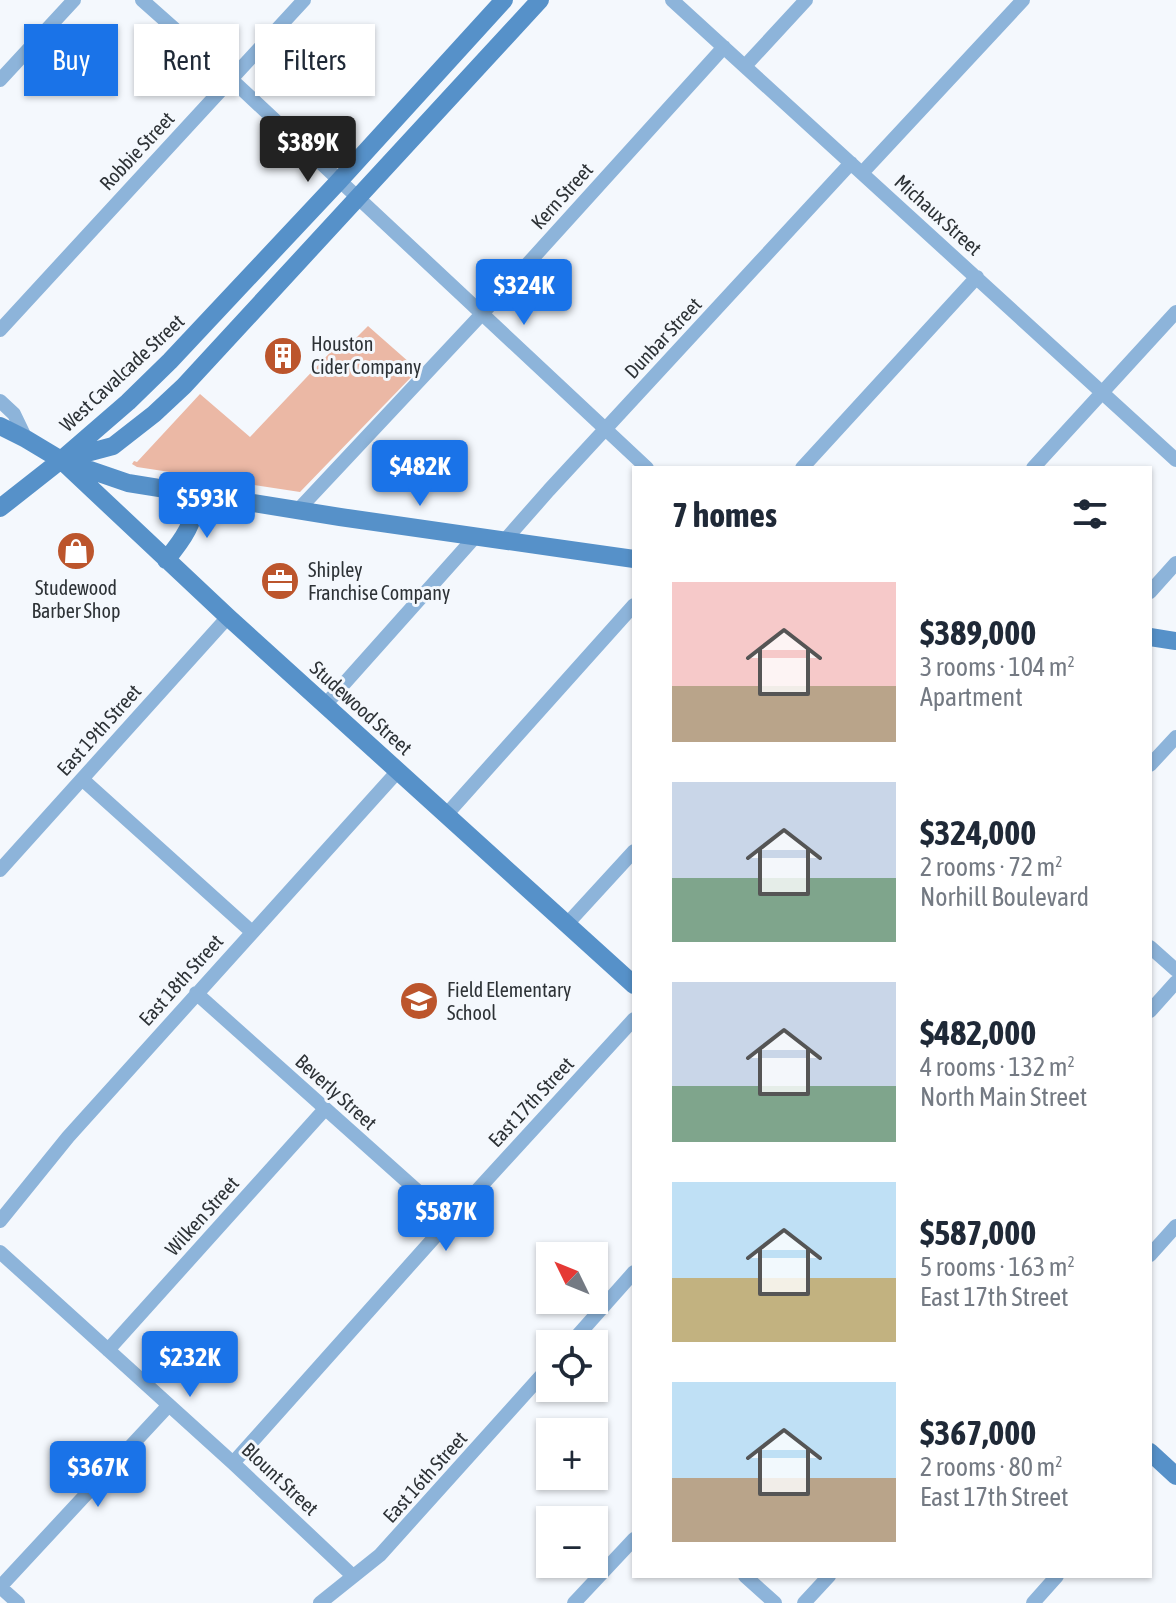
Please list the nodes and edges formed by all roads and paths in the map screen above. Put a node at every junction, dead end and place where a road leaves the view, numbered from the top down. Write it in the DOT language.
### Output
graph roads {
  1 [pos="74,0"];
  2 [pos="142,0"];
  3 [pos="304,0"];
  4 [pos="504,0"];
  5 [pos="540,0"];
  6 [pos="672,0"];
  7 [pos="806,0"];
  8 [pos="1023,0"];
  9 [pos="169,24"];
  10 [pos="724,47"];
  11 [pos="745,66"];
  12 [pos="239,70"];
  13 [pos="0,80"];
  14 [pos="239,87"];
  15 [pos="215,96"];
  16 [pos="856,168"];
  17 [pos="339,181"];
  18 [pos="358,199"];
  19 [pos="977,277"];
  20 [pos="1176,312"];
  21 [pos="482,313"];
  22 [pos="0,330"];
  23 [pos="1102,393"];
  24 [pos="0,401"];
  25 [pos="0,426"];
  26 [pos="605,430"];
  27 [pos="26,439"];
  28 [pos="61,460"];
  29 [pos="1176,460"];
  30 [pos="645,466"];
  31 [pos="804,466"];
  32 [pos="1035,466"];
  33 [pos="199,495"];
  34 [pos="0,508"];
  35 [pos="298,510"];
  36 [pos="475,537"];
  37 [pos="505,540"];
  38 [pos="632,559"];
  39 [pos="166,560"];
  40 [pos="1176,563"];
  41 [pos="1152,590"];
  42 [pos="632,607"];
  43 [pos="228,617"];
  44 [pos="1152,637"];
  45 [pos="1176,641"];
  46 [pos="325,705"];
  47 [pos="1176,737"];
  48 [pos="1152,763"];
  49 [pos="398,771"];
  50 [pos="82,779"];
  51 [pos="446,815"];
  52 [pos="632,853"];
  53 [pos="0,870"];
  54 [pos="567,924"];
  55 [pos="252,932"];
  56 [pos="1152,949"];
  57 [pos="1176,970"];
  58 [pos="1176,982"];
  59 [pos="632,983"];
  60 [pos="196,993"];
  61 [pos="1152,1009"];
  62 [pos="632,1021"];
  63 [pos="325,1109"];
  64 [pos="450,1220"];
  65 [pos="0,1221"];
  66 [pos="1173,1235"];
  67 [pos="0,1252"];
  68 [pos="1152,1253"];
  69 [pos="632,1274"];
  70 [pos="582,1330"];
  71 [pos="108,1350"];
  72 [pos="536,1382"];
  73 [pos="169,1405"];
  74 [pos="1153,1462"];
  75 [pos="233,1463"];
  76 [pos="1176,1476"];
  77 [pos="632,1541"];
  78 [pos="353,1576"];
  79 [pos="747,1578"];
  80 [pos="827,1578"];
  81 [pos="1055,1578"];
  82 [pos="0,1587"];
  83 [pos="18,1603"];
  84 [pos="320,1603"];
  85 [pos="574,1603"];
  86 [pos="775,1603"];
  87 [pos="804,1603"];
  88 [pos="1033,1603"];
  1 -- 13 [label="street"];
  2 -- 9 [label="street"];
  3 -- 12 [label="street, Robbie Street"];
  4 -- 17 [label="main road, West Cavalcade Street"];
  5 -- 18 [label="main road, West Cavalcade Street"];
  6 -- 10 [label="street, Michaux Street"];
  7 -- 11 [label="street"];
  8 -- 16 [label="street, Dunbar Street"];
  10 -- 11 [label="street, Michaux Street"];
  10 -- 21 [label="street, Kern Street"];
  11 -- 16 [label="street, Michaux Street"];
  14 -- 17 [label="street"];
  15 -- 22 [label="street, Robbie Street"];
  16 -- 19 [label="street, Michaux Street"];
  16 -- 26 [label="street, Dunbar Street"];
  17 -- 18 [label="street"];
  17 -- 28 [label="main road, West Cavalcade Street"];
  18 -- 21 [label="street"];
  18 -- 28 [label="main road, West Cavalcade Street"];
  19 -- 23 [label="street, Michaux Street"];
  19 -- 31 [label="street"];
  20 -- 23 [label="street"];
  21 -- 26 [label="street"];
  21 -- 35 [label="street, Kern Street"];
  23 -- 29 [label="street, Michaux Street"];
  23 -- 32 [label="street"];
  24 -- 27 [label="street"];
  25 -- 27 [label="main road"];
  26 -- 30 [label="street"];
  26 -- 37 [label="street, Dunbar Street"];
  27 -- 28 [label="main road"];
  28 -- 33 [label="main road"];
  28 -- 34 [label="main road"];
  28 -- 39 [label="main road, Studewood Street"];
  33 -- 35 [label="main road"];
  33 -- 39 [label="main road"];
  35 -- 36 [label="main road"];
  36 -- 37 [label="main road"];
  36 -- 46 [label="street"];
  37 -- 38 [label="main road"];
  39 -- 43 [label="main road, Studewood Street"];
  40 -- 41 [label="street"];
  42 -- 51 [label="street"];
  43 -- 46 [label="main road, Studewood Street"];
  43 -- 50 [label="street, East 19th Street"];
  44 -- 45 [label="main road"];
  46 -- 49 [label="main road, Studewood Street"];
  47 -- 48 [label="street"];
  49 -- 51 [label="main road, Studewood Street"];
  49 -- 55 [label="street, East 18th Street"];
  50 -- 53 [label="street, East 19th Street"];
  50 -- 55 [label="street"];
  51 -- 54 [label="main road, Studewood Street"];
  52 -- 54 [label="street"];
  54 -- 59 [label="main road, Studewood Street"];
  55 -- 60 [label="street, East 18th Street"];
  56 -- 57 [label="street"];
  58 -- 61 [label="street"];
  60 -- 63 [label="street, Beverly Street"];
  60 -- 65 [label="street, East 18th Street"];
  62 -- 64 [label="street, East 17th Street"];
  63 -- 64 [label="street, Beverly Street"];
  63 -- 71 [label="street, Wilken Street"];
  64 -- 75 [label="street, East 17th Street"];
  66 -- 68 [label="street"];
  67 -- 71 [label="street, Blount Street"];
  69 -- 70 [label="street"];
  71 -- 73 [label="street, Blount Street"];
  72 -- 78 [label="street, East 16th Street"];
  73 -- 75 [label="street, Blount Street"];
  73 -- 82 [label="street"];
  74 -- 76 [label="main road"];
  75 -- 78 [label="street, Blount Street"];
  77 -- 85 [label="street"];
  78 -- 84 [label="street, East 16th Street"];
  79 -- 86 [label="street"];
  80 -- 87 [label="street"];
  81 -- 88 [label="street"];
  82 -- 83 [label="street"];
}
